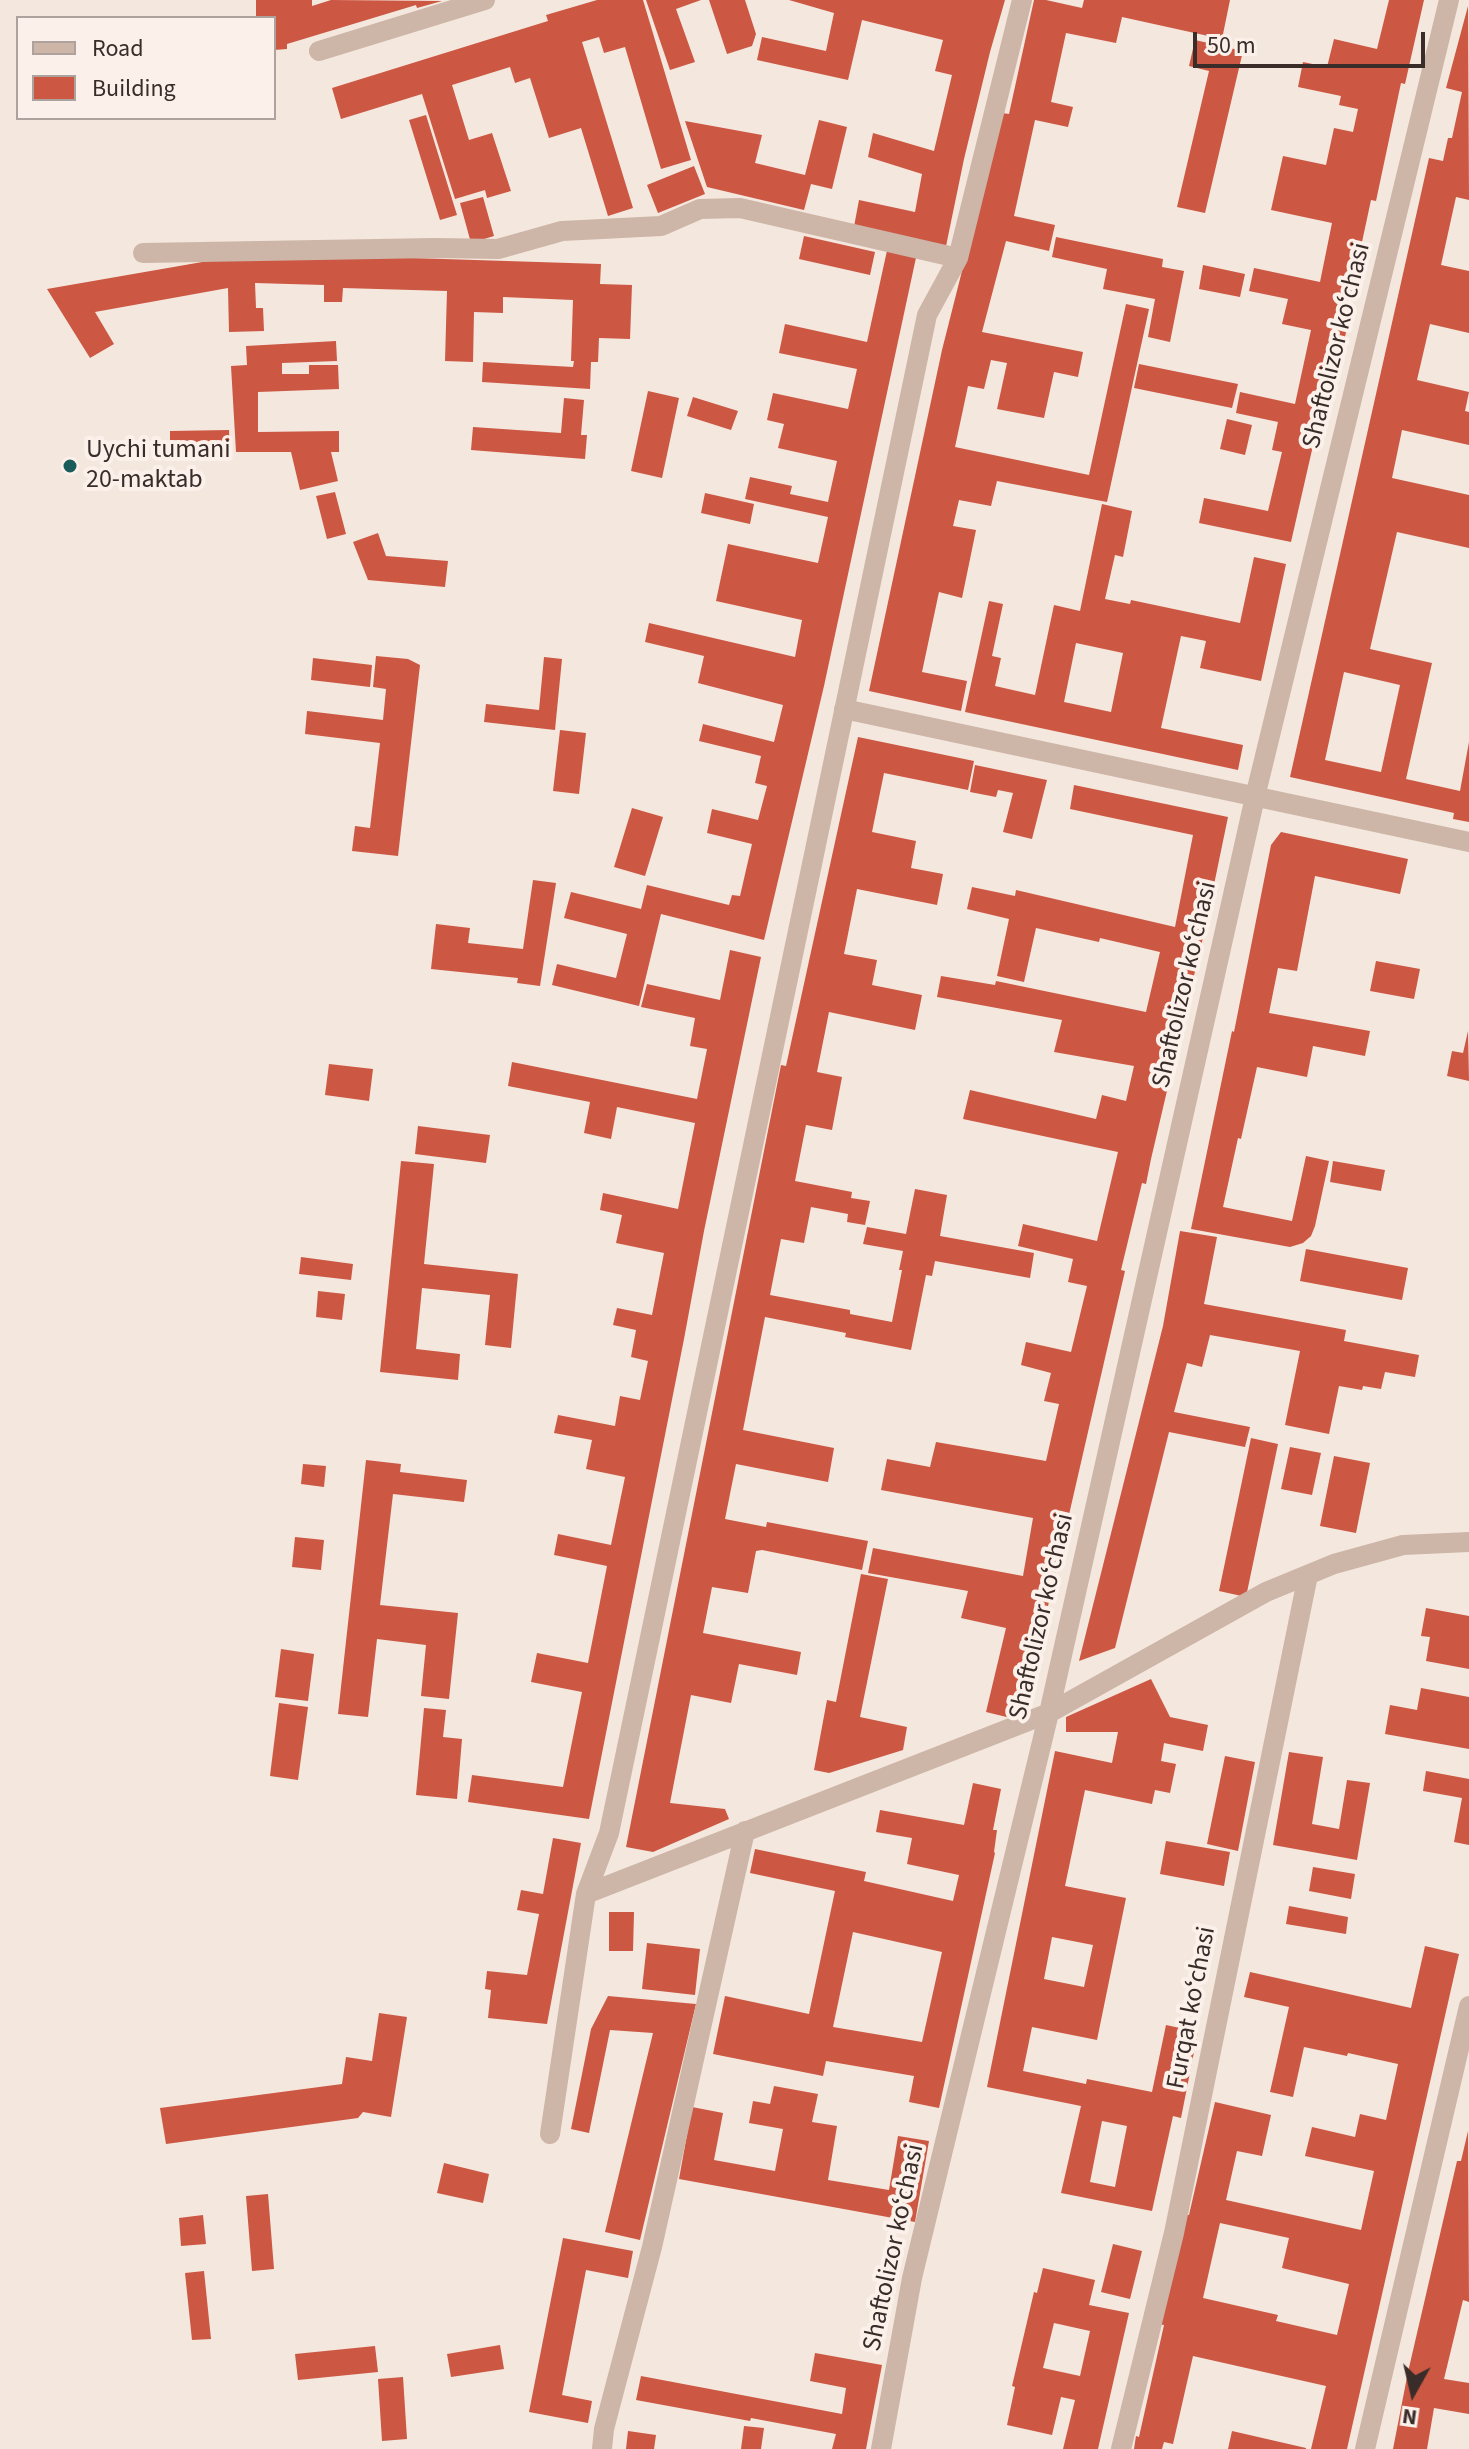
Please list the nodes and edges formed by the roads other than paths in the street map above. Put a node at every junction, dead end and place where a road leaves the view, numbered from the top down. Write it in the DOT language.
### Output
graph roads {
  1 [pos="485,0"];
  2 [pos="1022,0"];
  3 [pos="1449,0"];
  4 [pos="319,51"];
  5 [pos="143,253"];
  6 [pos="958,258"];
  7 [pos="844,709"];
  8 [pos="1255,797"];
  9 [pos="1469,842"];
  10 [pos="1469,1542"];
  11 [pos="1308,1575"];
  12 [pos="1049,1713"];
  13 [pos="745,1831"];
  14 [pos="586,1894"];
  15 [pos="1469,2006"];
  16 [pos="550,2134"];
  17 [pos="602,2449"];
  18 [pos="881,2449"];
  19 [pos="1121,2449"];
  20 [pos="1365,2449"];
  1 -- 4 [label="street"];
  2 -- 6 [label="street"];
  3 -- 8 [label="street, Shaftolizor koʻchasi"];
  5 -- 6 [label="street"];
  6 -- 7 [label="street"];
  7 -- 8 [label="street"];
  7 -- 14 [label="street"];
  8 -- 9 [label="street"];
  8 -- 12 [label="street, Shaftolizor koʻchasi"];
  10 -- 11 [label="street"];
  11 -- 12 [label="street"];
  11 -- 19 [label="street, Furqat koʻchasi"];
  12 -- 13 [label="street"];
  12 -- 18 [label="street, Shaftolizor koʻchasi"];
  13 -- 14 [label="street"];
  13 -- 17 [label="street"];
  14 -- 16 [label="street"];
  15 -- 20 [label="street"];
}
